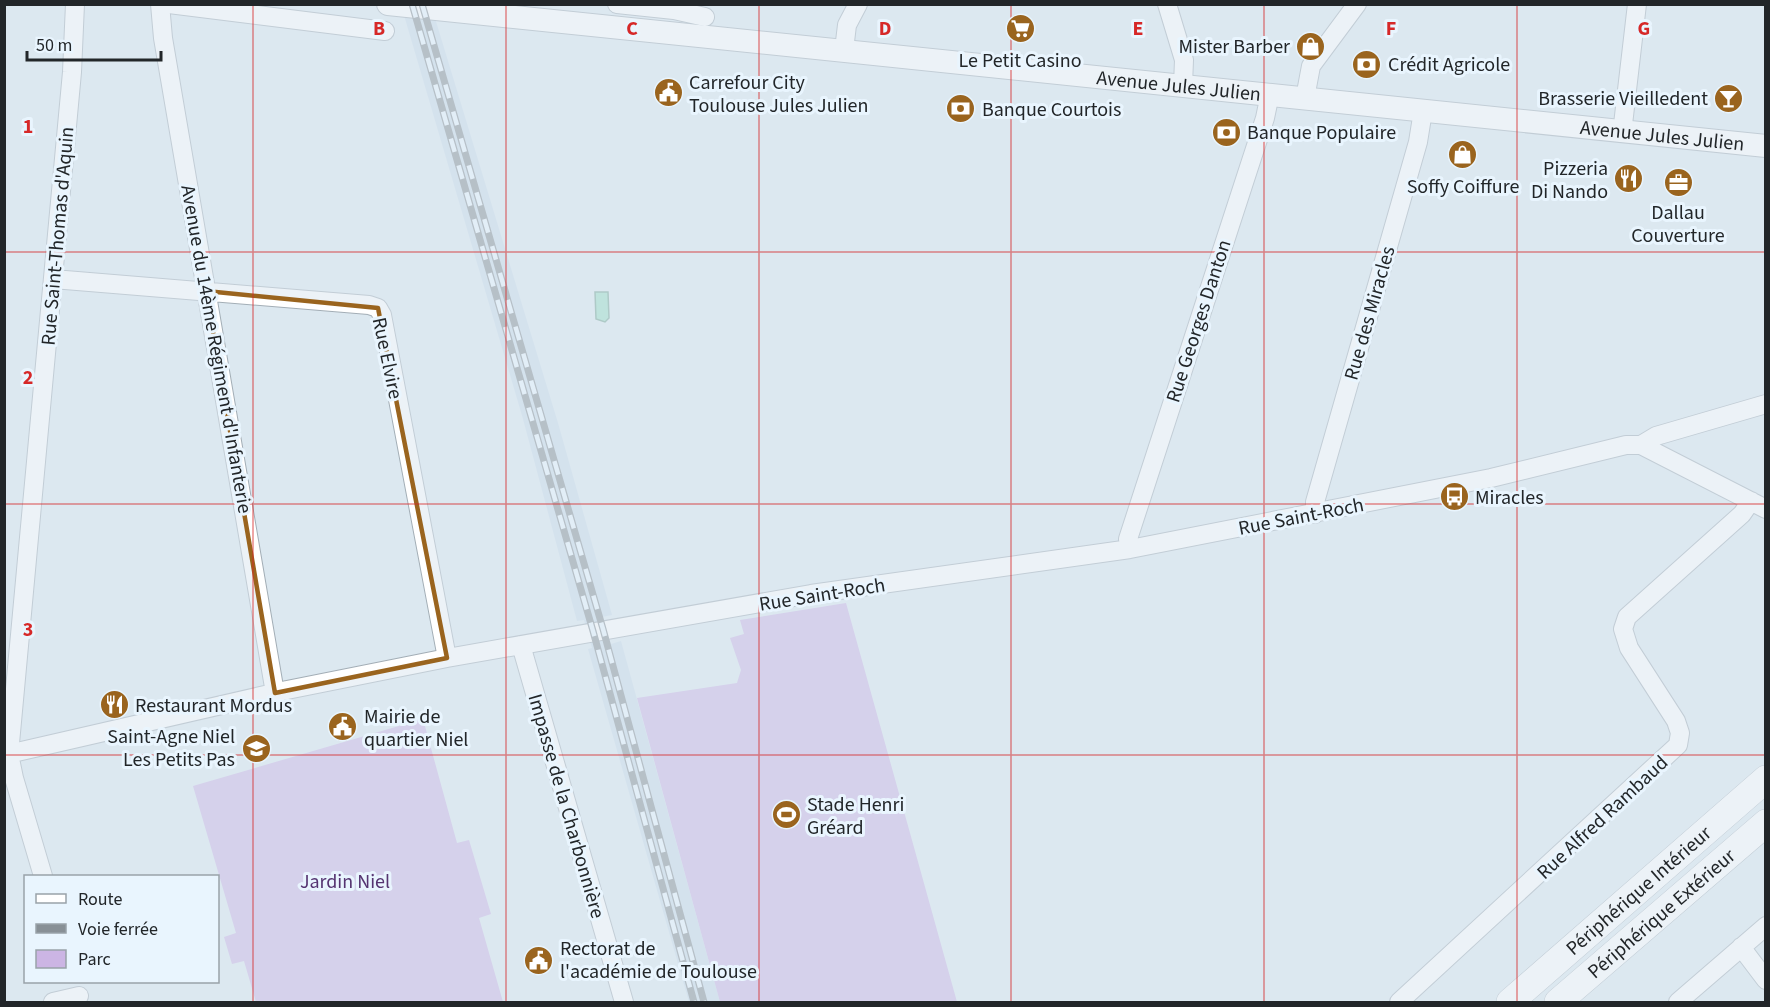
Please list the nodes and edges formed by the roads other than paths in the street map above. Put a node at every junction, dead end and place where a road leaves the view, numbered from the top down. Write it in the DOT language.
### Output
graph roads {
  1 [pos="75,4"];
  2 [pos="160,4"];
  3 [pos="169,4"];
  4 [pos="388,4"];
  5 [pos="617,4"];
  6 [pos="858,4"];
  7 [pos="1167,4"];
  8 [pos="1357,4"];
  9 [pos="1637,4"];
  10 [pos="705,20"];
  11 [pos="386,31"];
  12 [pos="844,50"];
  13 [pos="1183,85"];
  14 [pos="1270,94"];
  15 [pos="1305,98"];
  16 [pos="1424,111"];
  17 [pos="1622,133"];
  18 [pos="1766,146"];
  19 [pos="53,279"];
  20 [pos="206,291"];
  21 [pos="1766,404"];
  22 [pos="1684,428"];
  23 [pos="1641,445"];
  24 [pos="1685,467"];
  25 [pos="1758,505"];
  26 [pos="1315,514"];
  27 [pos="1130,549"];
  28 [pos="521,645"];
  29 [pos="447,658"];
  30 [pos="275,693"];
  31 [pos="7,755"];
  32 [pos="1766,779"];
  33 [pos="1766,823"];
  34 [pos="43,875"];
  35 [pos="1766,926"];
  36 [pos="1741,947"];
  37 [pos="1766,980"];
  38 [pos="78,993"];
  39 [pos="53,1002"];
  40 [pos="624,1002"];
  41 [pos="1399,1002"];
  42 [pos="1510,1002"];
  43 [pos="1558,1002"];
  44 [pos="1678,1002"];
  1 -- 19 [label="street, Rue Saint-Thomas d'Aquin"];
  2 -- 20 [label="street, Avenue du 14ème Régiment d'Infanterie"];
  3 -- 11 [label="street"];
  4 -- 10 [label="main road, Avenue Jules Julien"];
  5 -- 10 [label="street, Avenue Jules Julien"];
  6 -- 12 [label="street"];
  7 -- 13 [label="street"];
  8 -- 15 [label="street"];
  9 -- 17 [label="street"];
  10 -- 12 [label="main road, Avenue Jules Julien"];
  12 -- 13 [label="main road, Avenue Jules Julien"];
  13 -- 14 [label="main road, Avenue Jules Julien"];
  14 -- 15 [label="main road, Avenue Jules Julien"];
  14 -- 27 [label="street, Rue Georges Danton"];
  15 -- 16 [label="main road, Avenue Jules Julien"];
  16 -- 17 [label="main road, Avenue Jules Julien"];
  16 -- 26 [label="street, Rue des Miracles"];
  17 -- 18 [label="main road, Avenue Jules Julien"];
  19 -- 20 [label="street, Rue Elvire"];
  19 -- 31 [label="street, Rue Saint-Thomas d'Aquin"];
  20 -- 29 [label="street, Rue Elvire"];
  20 -- 30 [label="street, Avenue du 14ème Régiment d'Infanterie"];
  21 -- 22 [label="street, Rue Saint-Roch"];
  22 -- 23 [label="street, Rue Saint-Roch"];
  22 -- 24 [label="street"];
  23 -- 24 [label="street"];
  23 -- 26 [label="street, Rue Saint-Roch"];
  24 -- 25 [label="street"];
  25 -- 41 [label="street, Rue Alfred Rambaud"];
  26 -- 27 [label="street, Rue Saint-Roch"];
  27 -- 28 [label="street, Rue Saint-Roch"];
  28 -- 29 [label="street, Rue Saint-Roch"];
  28 -- 40 [label="street, Impasse de la Charbonnière"];
  29 -- 30 [label="street, Rue Saint-Roch"];
  30 -- 31 [label="street, Rue Saint-Roch"];
  31 -- 34 [label="street, Rue Saint-Thomas d'Aquin"];
  32 -- 42 [label="highway, Périphérique Intérieur"];
  33 -- 43 [label="highway, Périphérique Extérieur"];
  35 -- 36 [label="street"];
  36 -- 37 [label="street"];
  36 -- 44 [label="street"];
  38 -- 39 [label="street"];
}
